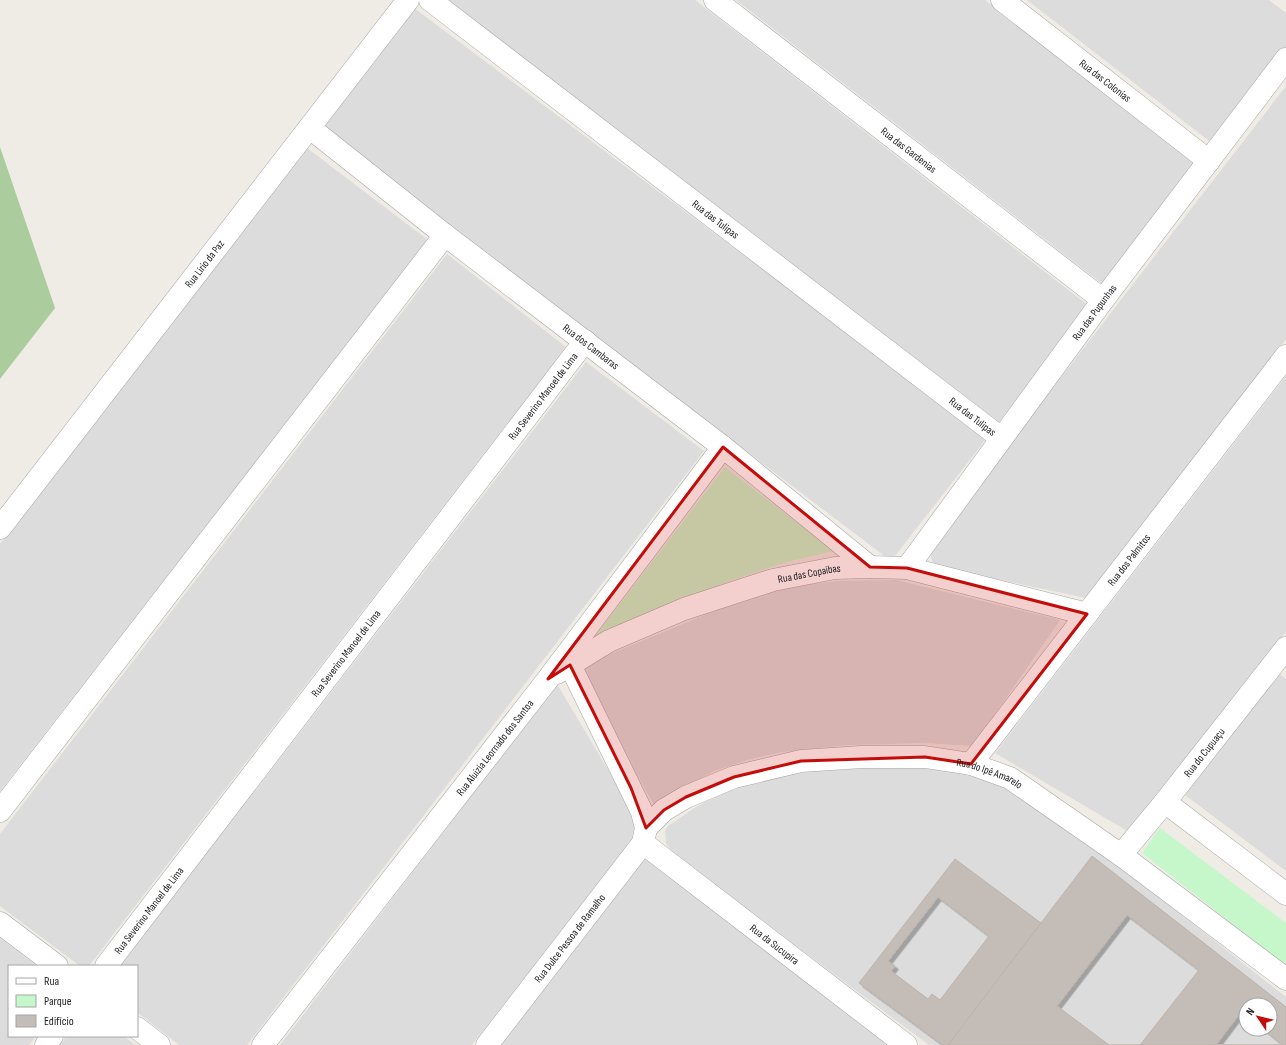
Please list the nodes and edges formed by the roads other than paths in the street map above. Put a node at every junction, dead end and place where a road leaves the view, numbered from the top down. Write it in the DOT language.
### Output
graph roads {
  1 [pos="408,0"];
  2 [pos="430,0"];
  3 [pos="715,0"];
  4 [pos="1002,0"];
  5 [pos="1286,59"];
  6 [pos="310,128"];
  7 [pos="1209,161"];
  8 [pos="445,235"];
  9 [pos="1103,300"];
  10 [pos="585,341"];
  11 [pos="1286,356"];
  12 [pos="1001,438"];
  13 [pos="723,446"];
  14 [pos="0,528"];
  15 [pos="870,567"];
  16 [pos="907,568"];
  17 [pos="1087,614"];
  18 [pos="1283,658"];
  19 [pos="570,665"];
  20 [pos="548,679"];
  21 [pos="971,764"];
  22 [pos="1165,802"];
  23 [pos="0,811"];
  24 [pos="644,836"];
  25 [pos="1121,855"];
  26 [pos="1286,894"];
  27 [pos="0,923"];
  28 [pos="56,965"];
  29 [pos="107,965"];
  30 [pos="1286,979"];
  31 [pos="138,1029"];
  32 [pos="159,1045"];
  33 [pos="263,1045"];
  34 [pos="487,1045"];
  35 [pos="906,1045"];
  1 -- 6 [label="street, Rua Lirio da Paz"];
  2 -- 12 [label="street, Rua das Tulipas"];
  3 -- 9 [label="street, Rua das Gardenias"];
  4 -- 7 [label="street, Rua das Colonias"];
  5 -- 7 [label="street, Rua das Pupunhas"];
  6 -- 8 [label="street, Rua dos Cambaras"];
  6 -- 14 [label="street, Rua Lirio da Paz"];
  7 -- 9 [label="street, Rua das Pupunhas"];
  8 -- 10 [label="street, Rua dos Cambaras"];
  8 -- 23 [label="street"];
  9 -- 12 [label="street, Rua das Pupunhas"];
  10 -- 13 [label="street, Rua dos Cambaras"];
  10 -- 29 [label="street, Rua Severino Manoel de Lima"];
  11 -- 17 [label="street, Rua dos Palmitos"];
  12 -- 16 [label="street, Rua das Pupunhas"];
  13 -- 15 [label="street, Rua dos Cambaras"];
  13 -- 20 [label="street, Rua Aluizia Leornado dos Santoa"];
  15 -- 16 [label="street, Rua das Copaibas"];
  15 -- 19 [label="street, Rua das Copaibas"];
  16 -- 17 [label="street, Rua das Copaibas"];
  17 -- 21 [label="street, Rua dos Palmitos"];
  18 -- 22 [label="street, Rua do Cupuaçu"];
  19 -- 20 [label="street, Rua das Copaibas"];
  19 -- 24 [label="street"];
  20 -- 33 [label="street, Rua Aluizia Leornado dos Santoa"];
  21 -- 24 [label="street, Rua do Ipê Amarelo"];
  21 -- 25 [label="street, Rua do Ipê Amarelo"];
  22 -- 25 [label="street, Rua do Cupuaçu"];
  22 -- 26 [label="street"];
  24 -- 34 [label="street, Rua Dulce Pessoa de Ramalho"];
  24 -- 35 [label="street, Rua da Sucupira"];
  25 -- 30 [label="street, Rua do Ipê Amarelo"];
  27 -- 28 [label="street"];
  31 -- 32 [label="street"];
}
